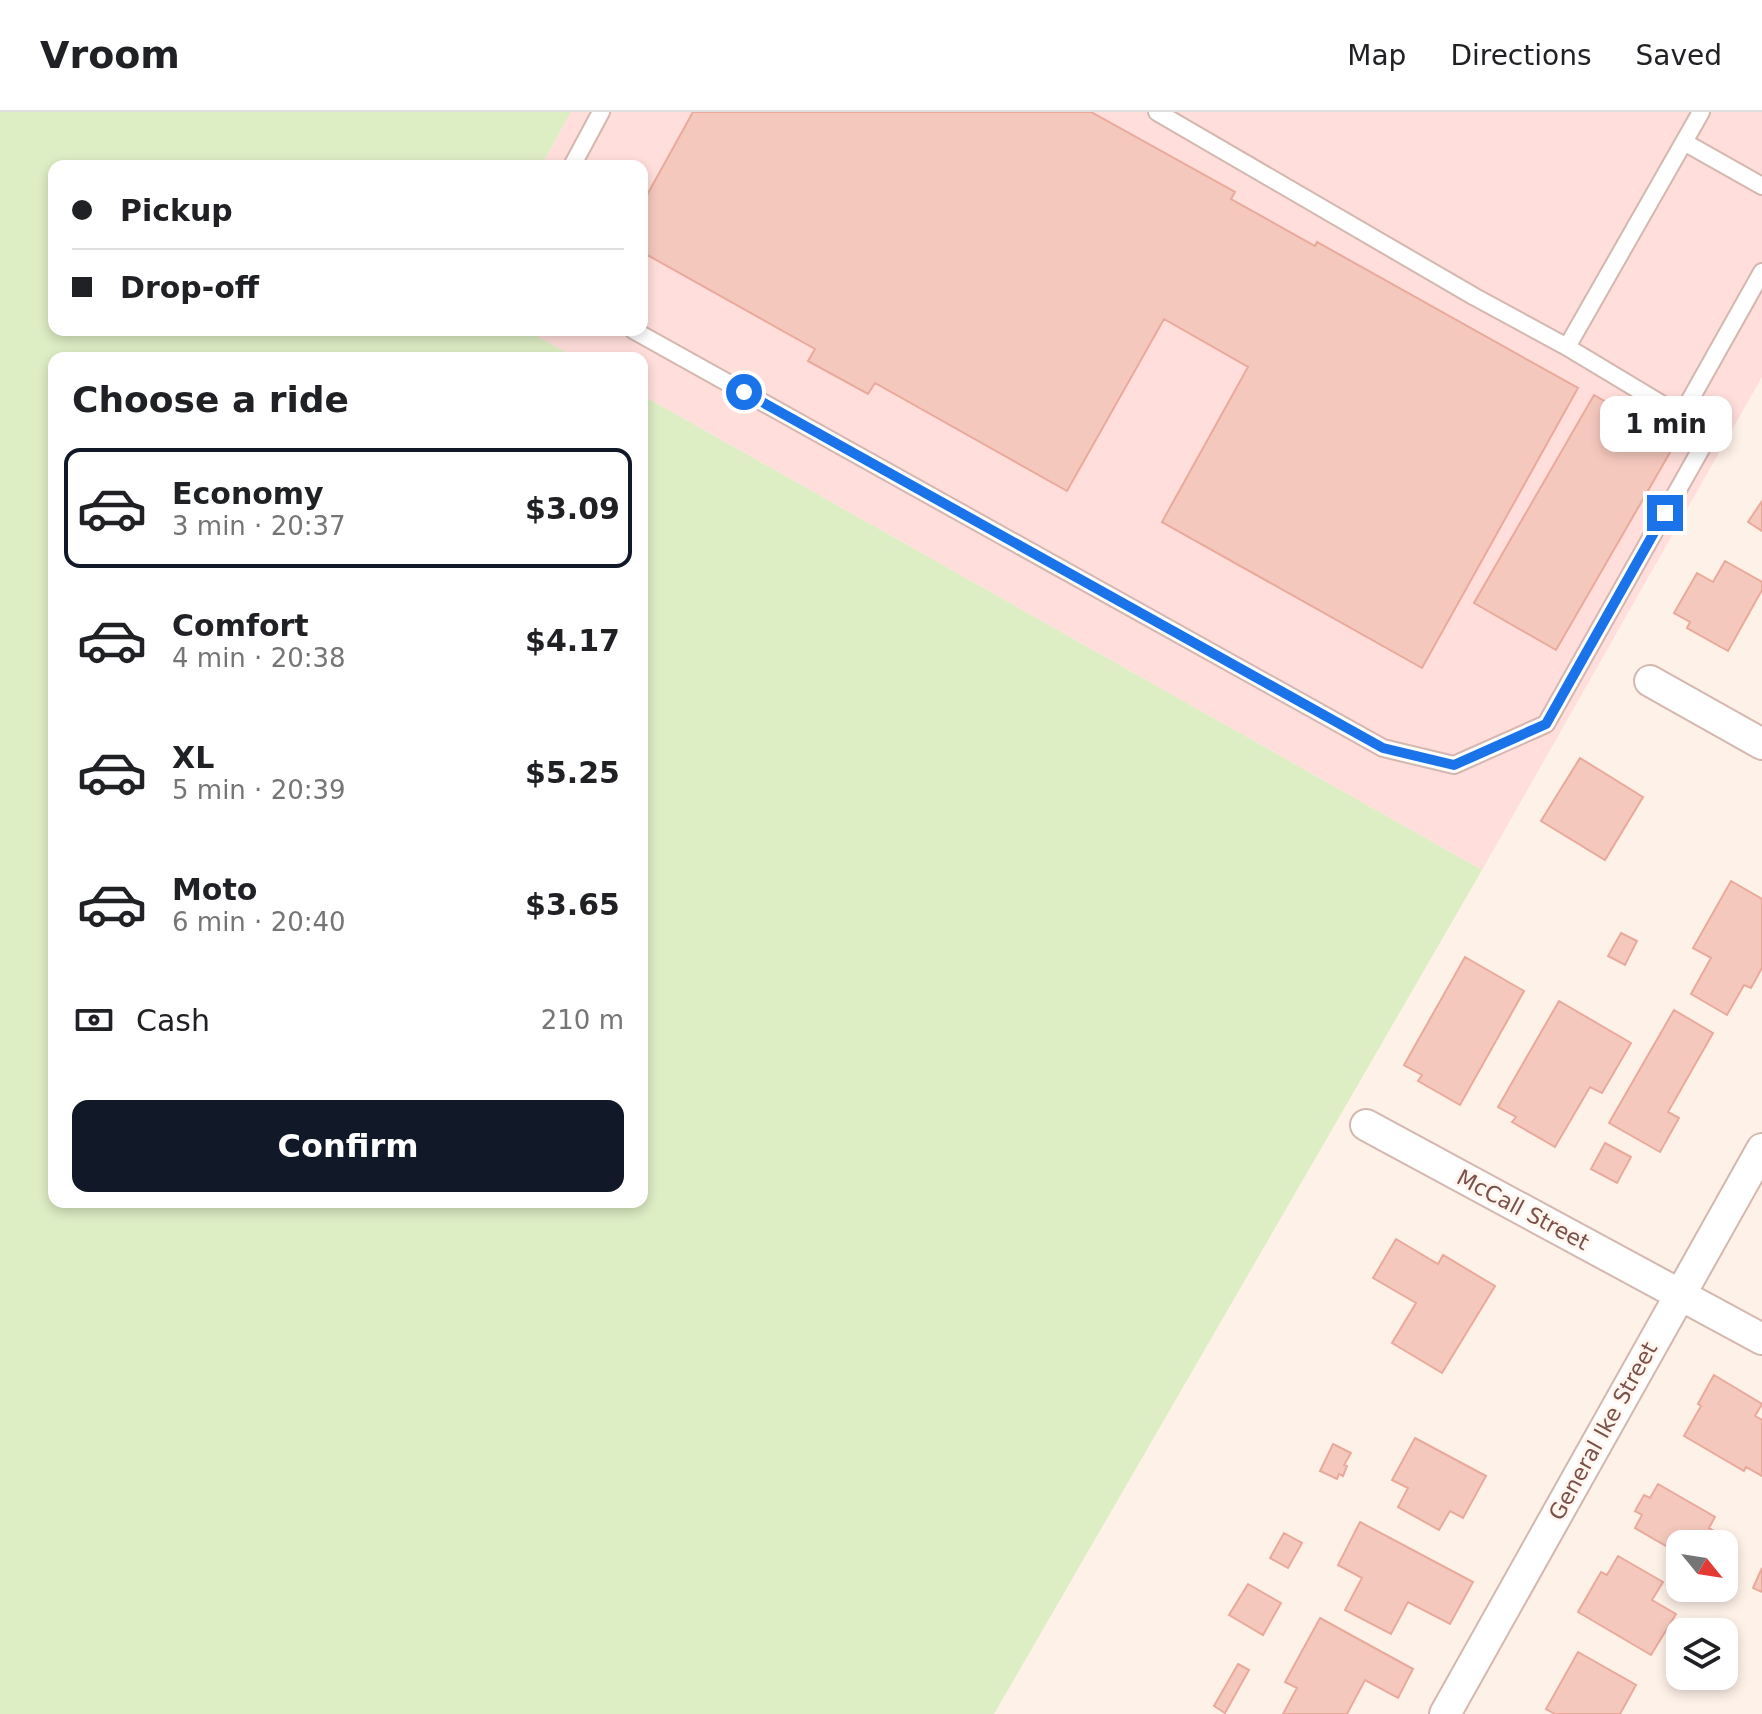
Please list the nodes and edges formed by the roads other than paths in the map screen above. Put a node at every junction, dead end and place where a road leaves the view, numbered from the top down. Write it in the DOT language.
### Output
graph roads {
  1 [pos="601,112"];
  2 [pos="1157,112"];
  3 [pos="1701,112"];
  4 [pos="1684,142"];
  5 [pos="575,160"];
  6 [pos="1762,186"];
  7 [pos="1762,272"];
  8 [pos="644,336"];
  9 [pos="1567,347"];
  10 [pos="1681,416"];
  11 [pos="1650,681"];
  12 [pos="1762,744"];
  13 [pos="1366,1125"];
  14 [pos="1762,1149"];
  15 [pos="1681,1294"];
  16 [pos="1762,1339"];
  17 [pos="1445,1714"];
  1 -- 5 [label="lane"];
  2 -- 9 [label="lane"];
  3 -- 4 [label="lane"];
  4 -- 6 [label="lane"];
  4 -- 9 [label="lane"];
  7 -- 10 [label="lane"];
  8 -- 10 [label="lane"];
  9 -- 10 [label="lane"];
  11 -- 12 [label="street"];
  13 -- 15 [label="street, McCall Street"];
  14 -- 15 [label="street, General Ike Street"];
  15 -- 16 [label="street, McCall Street"];
  15 -- 17 [label="street, General Ike Street"];
}
